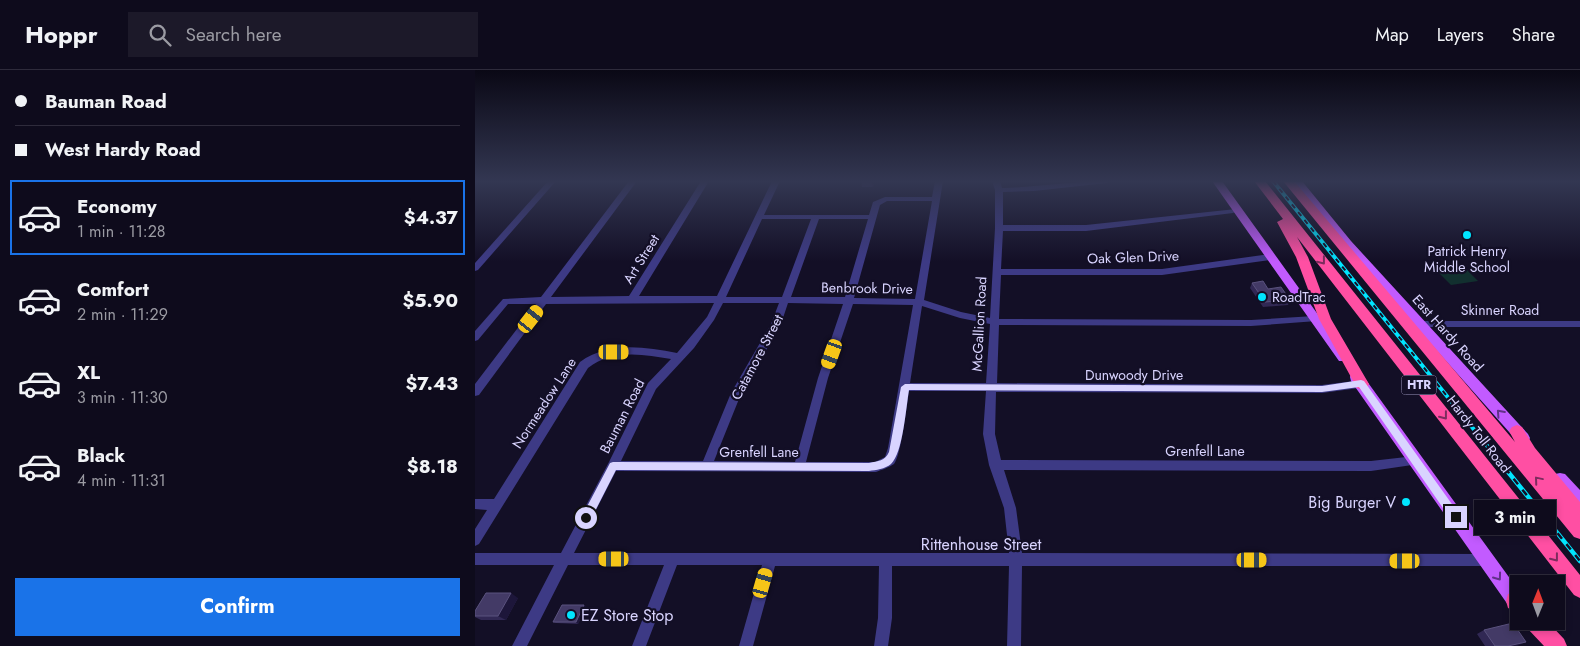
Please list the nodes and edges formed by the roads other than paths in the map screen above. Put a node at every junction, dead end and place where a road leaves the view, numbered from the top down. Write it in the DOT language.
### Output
graph roads {
  1 [pos="528,208"];
  2 [pos="613,208"];
  3 [pos="688,208"];
  4 [pos="763,208"];
  5 [pos="875,208"];
  6 [pos="935,208"];
  7 [pos="999,208"];
  8 [pos="1231,208"];
  9 [pos="1238,208"];
  10 [pos="1275,208"];
  11 [pos="1280,208"];
  12 [pos="1310,208"];
  13 [pos="1319,208"];
  14 [pos="1326,208"];
  15 [pos="1233,211"];
  16 [pos="759,217"];
  17 [pos="816,217"];
  18 [pos="872,217"];
  19 [pos="999,228"];
  20 [pos="1257,237"];
  21 [pos="1347,243"];
  22 [pos="1270,257"];
  23 [pos="475,268"];
  24 [pos="996,272"];
  25 [pos="632,299"];
  26 [pos="721,300"];
  27 [pos="545,301"];
  28 [pos="785,301"];
  29 [pos="849,301"];
  30 [pos="919,302"];
  31 [pos="1314,319"];
  32 [pos="994,322"];
  33 [pos="1419,324"];
  34 [pos="1580,324"];
  35 [pos="475,337"];
  36 [pos="679,356"];
  37 [pos="1361,384"];
  38 [pos="905,387"];
  39 [pos="991,388"];
  40 [pos="475,392"];
  41 [pos="1517,431"];
  42 [pos="1415,460"];
  43 [pos="995,465"];
  44 [pos="613,466"];
  45 [pos="706,467"];
  46 [pos="799,467"];
  47 [pos="1580,501"];
  48 [pos="475,504"];
  49 [pos="497,505"];
  50 [pos="1580,514"];
  51 [pos="1580,531"];
  52 [pos="475,540"];
  53 [pos="475,559"];
  54 [pos="565,559"];
  55 [pos="673,559"];
  56 [pos="770,559"];
  57 [pos="887,560"];
  58 [pos="1016,560"];
  59 [pos="1486,560"];
  60 [pos="1580,589"];
  61 [pos="1510,593"];
  62 [pos="1536,630"];
  63 [pos="1542,630"];
  64 [pos="519,646"];
  65 [pos="639,646"];
  66 [pos="746,646"];
  67 [pos="881,646"];
  68 [pos="1014,646"];
  69 [pos="1547,646"];
  70 [pos="1557,646"];
  1 -- 23 [label="street"];
  2 -- 27 [label="street"];
  3 -- 25 [label="street, Art Street"];
  4 -- 16 [label="street, Bauman Road"];
  5 -- 18 [label="street"];
  6 -- 30 [label="street"];
  7 -- 19 [label="street, McGallion Road"];
  8 -- 15 [label="main road"];
  9 -- 20 [label="main road"];
  10 -- 37 [label="highway"];
  11 -- 60 [label="highway, Hardy Toll Road / HTR, one-way"];
  51 -- 12 [label="highway, Hardy Toll Road / HTR, one-way"];
  13 -- 21 [label="main road, East Hardy Road"];
  14 -- 21 [label="main road"];
  15 -- 19 [label="street"];
  15 -- 20 [label="main road"];
  16 -- 17 [label="street"];
  16 -- 26 [label="street, Bauman Road"];
  17 -- 18 [label="street"];
  17 -- 28 [label="street, Catamore Street"];
  18 -- 29 [label="street"];
  19 -- 24 [label="street, McGallion Road"];
  20 -- 22 [label="main road"];
  21 -- 33 [label="main road, East Hardy Road"];
  22 -- 24 [label="street, Oak Glen Drive"];
  22 -- 31 [label="main road"];
  24 -- 32 [label="street, McGallion Road"];
  25 -- 26 [label="street, Benbrook Drive"];
  25 -- 27 [label="street, Benbrook Drive"];
  26 -- 28 [label="street, Benbrook Drive"];
  26 -- 36 [label="street, Bauman Road"];
  27 -- 35 [label="street, Benbrook Drive"];
  27 -- 40 [label="street"];
  28 -- 29 [label="street, Benbrook Drive"];
  28 -- 45 [label="street, Catamore Street"];
  29 -- 30 [label="street, Benbrook Drive"];
  29 -- 46 [label="street"];
  30 -- 32 [label="street, Benbrook Drive"];
  30 -- 38 [label="street"];
  31 -- 32 [label="street, Benbrook Drive"];
  31 -- 37 [label="main road"];
  32 -- 39 [label="street, McGallion Road"];
  33 -- 34 [label="street, Skinner Road"];
  41 -- 33 [label="main road, East Hardy Road, one-way"];
  36 -- 44 [label="street, Bauman Road"];
  36 -- 49 [label="street, Normeadow Lane"];
  37 -- 39 [label="street, Dunwoody Drive"];
  37 -- 42 [label="main road"];
  38 -- 39 [label="street, Dunwoody Drive"];
  38 -- 46 [label="street, Grenfell Lane"];
  39 -- 43 [label="street, McGallion Road"];
  41 -- 47 [label="main road, East Hardy Road"];
  41 -- 50 [label="highway"];
  42 -- 43 [label="street, Grenfell Lane"];
  42 -- 59 [label="main road"];
  43 -- 58 [label="street, McGallion Road"];
  44 -- 45 [label="street, Grenfell Lane"];
  44 -- 54 [label="street, Bauman Road"];
  45 -- 46 [label="street, Grenfell Lane"];
  48 -- 49 [label="street"];
  49 -- 52 [label="street, Normeadow Lane"];
  53 -- 54 [label="street, Rittenhouse Street"];
  54 -- 55 [label="street, Rittenhouse Street"];
  54 -- 64 [label="street, Bauman Road"];
  55 -- 56 [label="street, Rittenhouse Street"];
  55 -- 65 [label="street"];
  56 -- 57 [label="street, Rittenhouse Street"];
  56 -- 66 [label="street"];
  57 -- 58 [label="street, Rittenhouse Street"];
  57 -- 67 [label="street"];
  58 -- 59 [label="street, Rittenhouse Street"];
  58 -- 68 [label="street, McGallion Road"];
  59 -- 61 [label="main road, one-way"];
  62 -- 69 [label="main road"];
  63 -- 70 [label="highway"];
}
